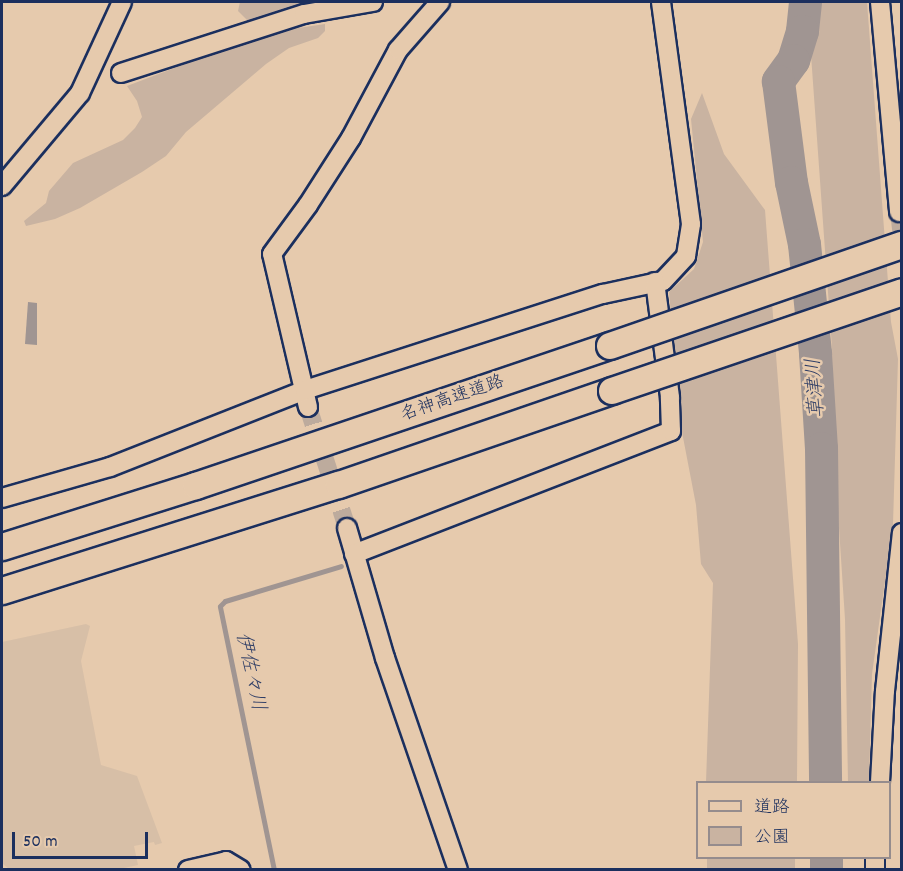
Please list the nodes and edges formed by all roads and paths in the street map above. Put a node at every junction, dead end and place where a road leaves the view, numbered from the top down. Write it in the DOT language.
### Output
graph roads {
  1 [pos="122,2"];
  2 [pos="373,2"];
  3 [pos="437,2"];
  4 [pos="661,2"];
  5 [pos="880,2"];
  6 [pos="121,73"];
  7 [pos="2,186"];
  8 [pos="899,212"];
  9 [pos="902,245"];
  10 [pos="655,282"];
  11 [pos="902,292"];
  12 [pos="306,399"];
  13 [pos="2,498"];
  14 [pos="347,528"];
  15 [pos="902,533"];
  16 [pos="2,547"];
  17 [pos="354,554"];
  18 [pos="2,591"];
  19 [pos="880,781"];
  20 [pos="188,870"];
  21 [pos="241,870"];
  22 [pos="458,870"];
  1 -- 7 [label="street"];
  2 -- 6 [label="street"];
  3 -- 12 [label="street"];
  4 -- 10 [label="street"];
  5 -- 8 [label="street"];
  9 -- 16 [label="highway, 名神高速道路, bridge"];
  10 -- 12 [label="street"];
  10 -- 17 [label="street"];
  11 -- 18 [label="highway, bridge"];
  12 -- 13 [label="street"];
  14 -- 17 [label="street"];
  15 -- 19 [label="street"];
  17 -- 22 [label="street"];
  20 -- 21 [label="street"];
}
